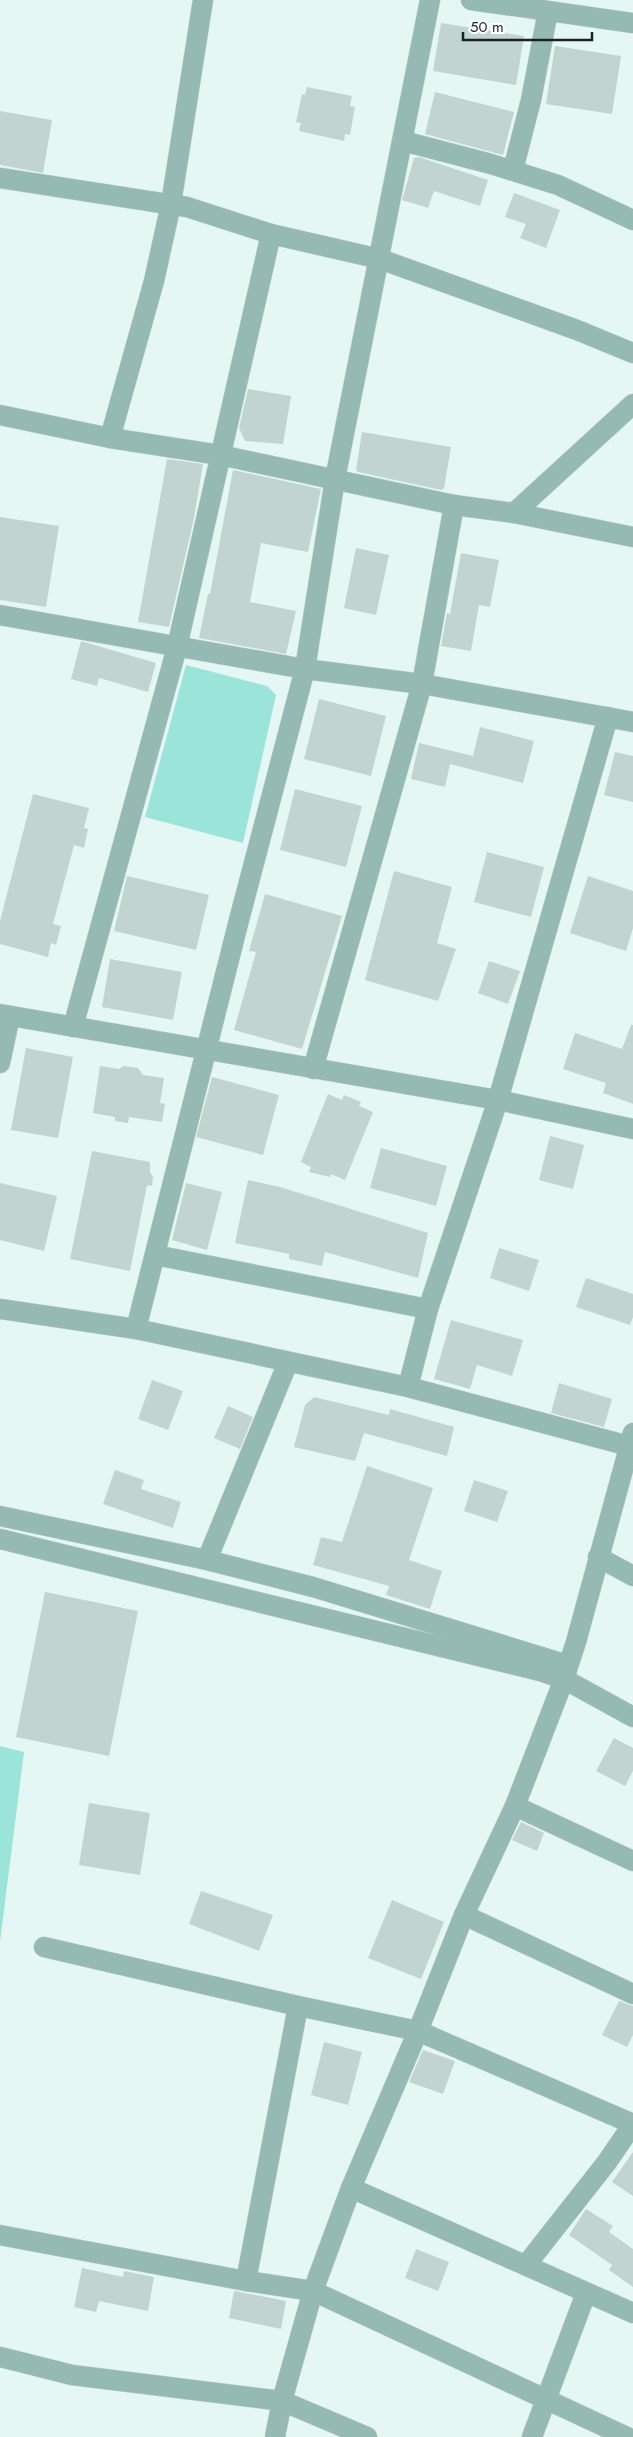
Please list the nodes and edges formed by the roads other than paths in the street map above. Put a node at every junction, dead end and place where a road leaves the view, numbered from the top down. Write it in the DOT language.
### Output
graph roads {
  1 [pos="203,0"];
  2 [pos="430,0"];
  3 [pos="472,0"];
  4 [pos="548,11"];
  5 [pos="633,23"];
  6 [pos="403,141"];
  7 [pos="513,170"];
  8 [pos="0,178"];
  9 [pos="171,204"];
  10 [pos="633,220"];
  11 [pos="271,234"];
  12 [pos="380,260"];
  13 [pos="633,353"];
  14 [pos="633,404"];
  15 [pos="0,414"];
  16 [pos="110,438"];
  17 [pos="220,455"];
  18 [pos="335,479"];
  19 [pos="454,504"];
  20 [pos="514,513"];
  21 [pos="633,537"];
  22 [pos="0,616"];
  23 [pos="177,647"];
  24 [pos="305,669"];
  25 [pos="422,684"];
  26 [pos="608,717"];
  27 [pos="633,722"];
  28 [pos="5,1015"];
  29 [pos="74,1028"];
  30 [pos="206,1051"];
  31 [pos="0,1063"];
  32 [pos="313,1069"];
  33 [pos="498,1100"];
  34 [pos="633,1129"];
  35 [pos="155,1255"];
  36 [pos="0,1309"];
  37 [pos="428,1309"];
  38 [pos="136,1330"];
  39 [pos="288,1362"];
  40 [pos="408,1387"];
  41 [pos="632,1442"];
  42 [pos="0,1516"];
  43 [pos="0,1539"];
  44 [pos="598,1557"];
  45 [pos="207,1560"];
  46 [pos="633,1576"];
  47 [pos="566,1672"];
  48 [pos="633,1717"];
  49 [pos="515,1806"];
  50 [pos="633,1861"];
  51 [pos="464,1915"];
  52 [pos="44,1947"];
  53 [pos="633,1994"];
  54 [pos="298,2006"];
  55 [pos="418,2031"];
  56 [pos="633,2124"];
  57 [pos="351,2188"];
  58 [pos="0,2235"];
  59 [pos="526,2265"];
  60 [pos="246,2281"];
  61 [pos="313,2291"];
  62 [pos="586,2293"];
  63 [pos="633,2313"];
  64 [pos="0,2357"];
  65 [pos="547,2400"];
  66 [pos="282,2401"];
  67 [pos="275,2437"];
  68 [pos="367,2437"];
  69 [pos="532,2437"];
  70 [pos="627,2437"];
  1 -- 9 [label="street"];
  2 -- 6 [label="street"];
  3 -- 4 [label="street"];
  4 -- 5 [label="street"];
  4 -- 7 [label="street"];
  6 -- 7 [label="street"];
  6 -- 12 [label="street"];
  7 -- 10 [label="street"];
  8 -- 9 [label="street"];
  9 -- 11 [label="street"];
  9 -- 16 [label="street"];
  11 -- 12 [label="street"];
  11 -- 17 [label="street"];
  12 -- 13 [label="street"];
  12 -- 18 [label="street"];
  14 -- 20 [label="street"];
  15 -- 16 [label="street"];
  16 -- 17 [label="street"];
  17 -- 18 [label="street"];
  17 -- 23 [label="street"];
  18 -- 19 [label="street"];
  18 -- 24 [label="street"];
  19 -- 20 [label="street"];
  19 -- 25 [label="street"];
  20 -- 21 [label="street"];
  22 -- 23 [label="street"];
  23 -- 24 [label="street"];
  23 -- 29 [label="street"];
  24 -- 25 [label="street"];
  24 -- 30 [label="street"];
  25 -- 26 [label="street"];
  25 -- 32 [label="street"];
  26 -- 27 [label="street"];
  26 -- 33 [label="street"];
  28 -- 29 [label="street"];
  28 -- 31 [label="street"];
  29 -- 30 [label="street"];
  30 -- 32 [label="street"];
  30 -- 35 [label="street"];
  32 -- 33 [label="street"];
  33 -- 34 [label="street"];
  33 -- 37 [label="street"];
  35 -- 37 [label="street"];
  35 -- 38 [label="street"];
  36 -- 38 [label="street"];
  37 -- 40 [label="street"];
  38 -- 39 [label="street"];
  39 -- 40 [label="street"];
  39 -- 45 [label="street"];
  40 -- 41 [label="street"];
  41 -- 44 [label="street"];
  42 -- 45 [label="street"];
  43 -- 47 [label="street"];
  44 -- 46 [label="street"];
  44 -- 47 [label="street"];
  45 -- 47 [label="street"];
  47 -- 48 [label="street"];
  47 -- 49 [label="street"];
  49 -- 50 [label="street"];
  49 -- 51 [label="street"];
  51 -- 53 [label="street"];
  51 -- 55 [label="street"];
  52 -- 54 [label="street"];
  54 -- 55 [label="street"];
  54 -- 60 [label="street"];
  55 -- 56 [label="street"];
  55 -- 57 [label="street"];
  56 -- 59 [label="street"];
  57 -- 59 [label="street"];
  57 -- 61 [label="street"];
  58 -- 60 [label="street"];
  59 -- 62 [label="street"];
  60 -- 61 [label="street"];
  61 -- 65 [label="street"];
  61 -- 66 [label="street"];
  62 -- 63 [label="street"];
  62 -- 65 [label="street"];
  64 -- 66 [label="street"];
  65 -- 69 [label="street"];
  65 -- 70 [label="street"];
  66 -- 67 [label="street"];
  66 -- 68 [label="street"];
}
